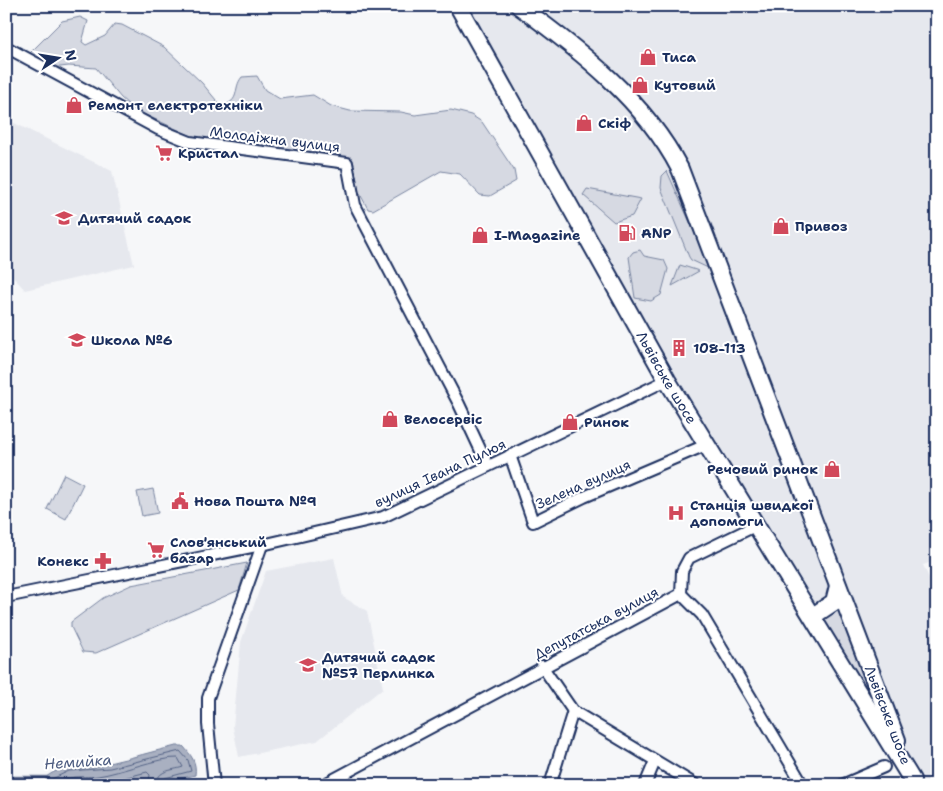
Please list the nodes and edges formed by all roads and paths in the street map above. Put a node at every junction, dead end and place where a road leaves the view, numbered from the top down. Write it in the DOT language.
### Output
graph roads {
  1 [pos="458,6"];
  2 [pos="519,6"];
  3 [pos="6,47"];
  4 [pos="667,380"];
  5 [pos="708,444"];
  6 [pos="510,456"];
  7 [pos="488,466"];
  8 [pos="757,525"];
  9 [pos="262,545"];
  10 [pos="838,586"];
  11 [pos="681,594"];
  12 [pos="6,597"];
  13 [pos="813,616"];
  14 [pos="542,666"];
  15 [pos="573,711"];
  16 [pos="656,761"];
  17 [pos="884,767"];
  18 [pos="913,782"];
  19 [pos="214,785"];
  20 [pos="323,785"];
  21 [pos="550,785"];
  22 [pos="645,785"];
  23 [pos="696,785"];
  24 [pos="803,785"];
  25 [pos="842,785"];
  1 -- 4 [label="main road, Львівське шосе"];
  2 -- 10 [label="main road, Львівське шосе"];
  3 -- 7 [label="street, Молодіжна вулиця"];
  4 -- 5 [label="main road, Львівське шосе"];
  4 -- 6 [label="street, вулиця Івана Пулюя"];
  5 -- 6 [label="street, Зелена вулиця"];
  5 -- 8 [label="main road, Львівське шосе"];
  6 -- 7 [label="street, вулиця Івана Пулюя"];
  7 -- 9 [label="street, вулиця Івана Пулюя"];
  8 -- 11 [label="street"];
  8 -- 13 [label="main road, Львівське шосе"];
  9 -- 12 [label="street, вулиця Івана Пулюя"];
  9 -- 19 [label="street"];
  10 -- 13 [label="main road"];
  10 -- 18 [label="main road, Львівське шосе"];
  11 -- 14 [label="street, Депутатська вулиця"];
  11 -- 24 [label="street, Депутатська вулиця"];
  13 -- 18 [label="main road, Львівське шосе"];
  14 -- 15 [label="street"];
  14 -- 20 [label="street, Депутатська вулиця"];
  15 -- 16 [label="street"];
  15 -- 21 [label="street"];
  16 -- 22 [label="street"];
  16 -- 23 [label="street"];
  17 -- 25 [label="street"];
}
